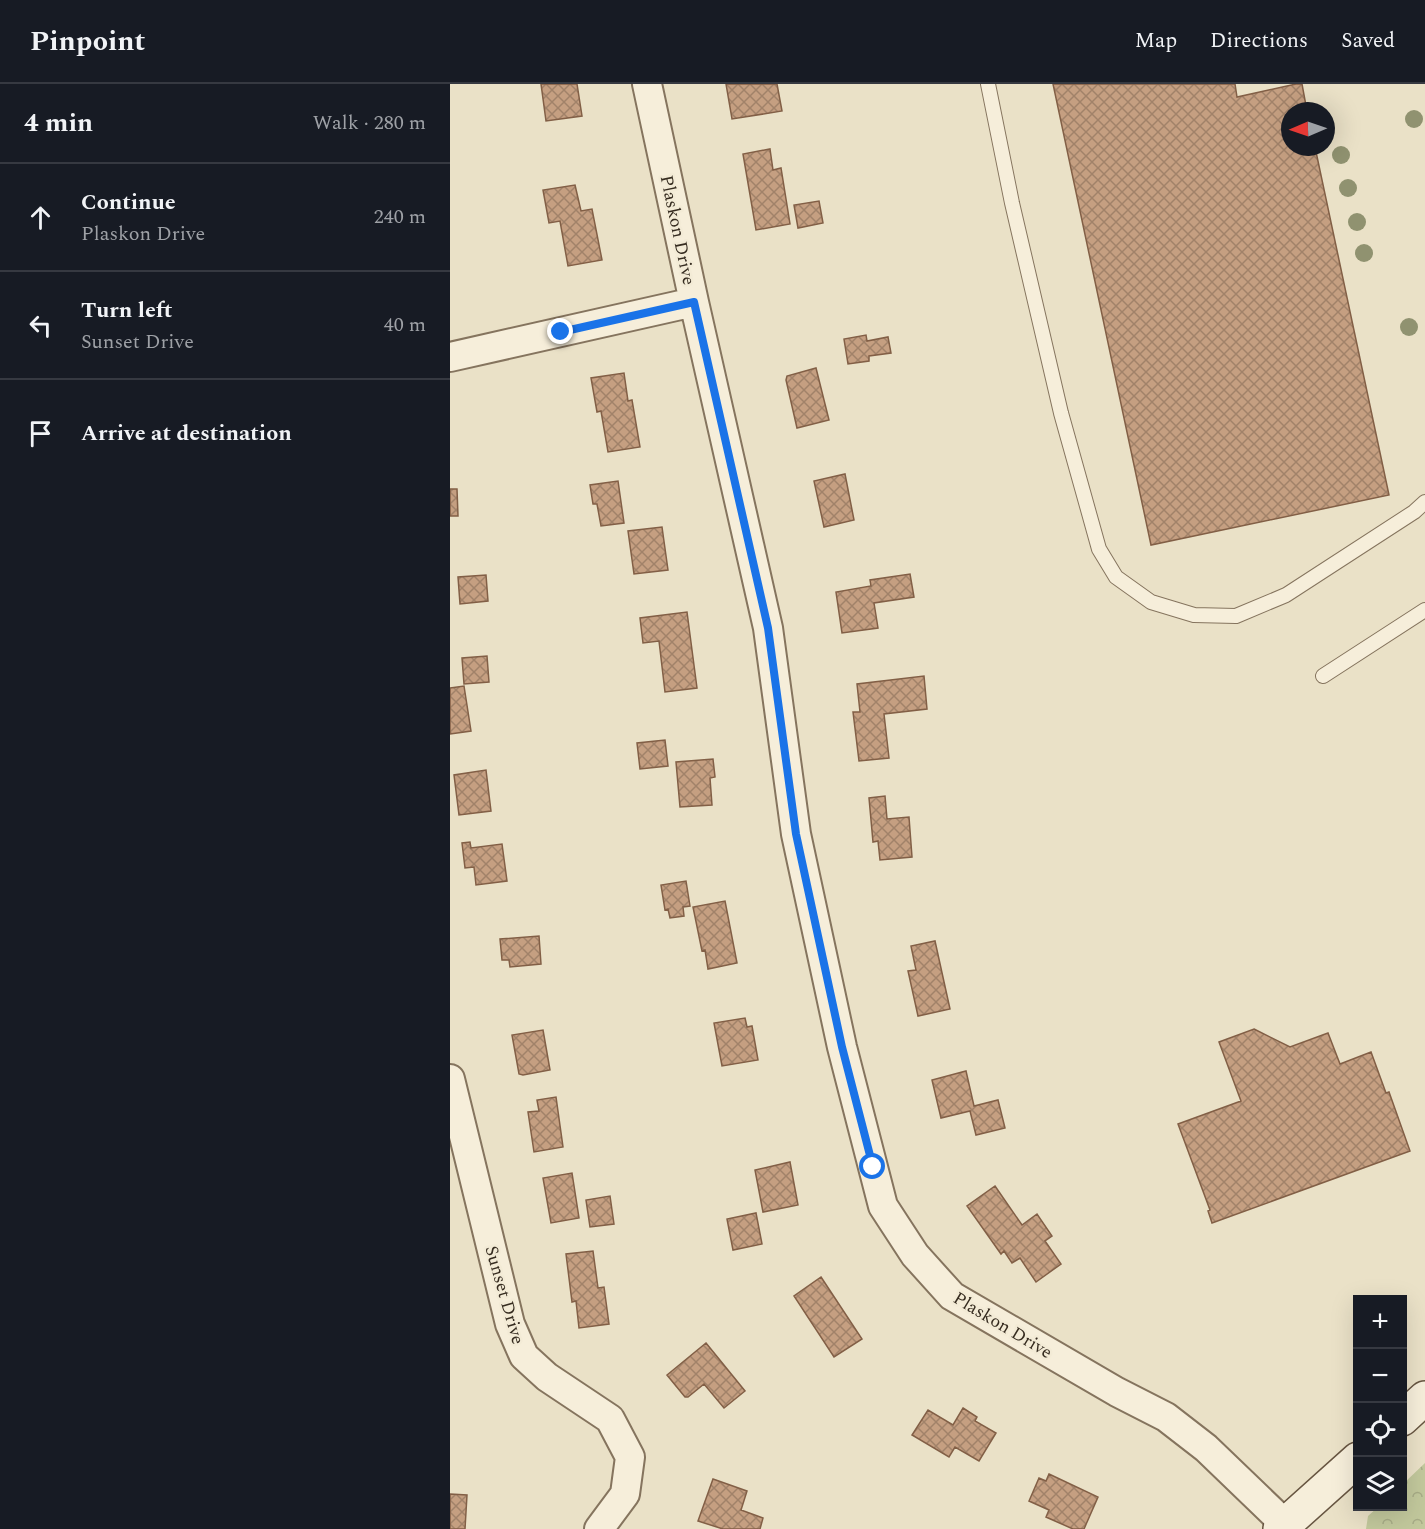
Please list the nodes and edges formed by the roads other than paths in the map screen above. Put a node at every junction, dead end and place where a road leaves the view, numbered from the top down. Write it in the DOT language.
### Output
graph roads {
  1 [pos="647,84"];
  2 [pos="988,84"];
  3 [pos="694,302"];
  4 [pos="450,357"];
  5 [pos="1425,501"];
  6 [pos="1425,610"];
  7 [pos="1323,676"];
  8 [pos="450,1079"];
  9 [pos="454,1115"];
  10 [pos="1425,1398"];
  11 [pos="1407,1414"];
  12 [pos="1353,1463"];
  13 [pos="1282,1526"];
  14 [pos="598,1529"];
  1 -- 3 [label="street, Plaskon Drive"];
  2 -- 5 [label="lane"];
  3 -- 4 [label="street"];
  3 -- 13 [label="street, Plaskon Drive"];
  6 -- 7 [label="lane"];
  8 -- 9 [label="street, Sunset Drive"];
  9 -- 14 [label="street, Sunset Drive"];
  10 -- 11 [label="main road"];
  12 -- 13 [label="main road"];
}
